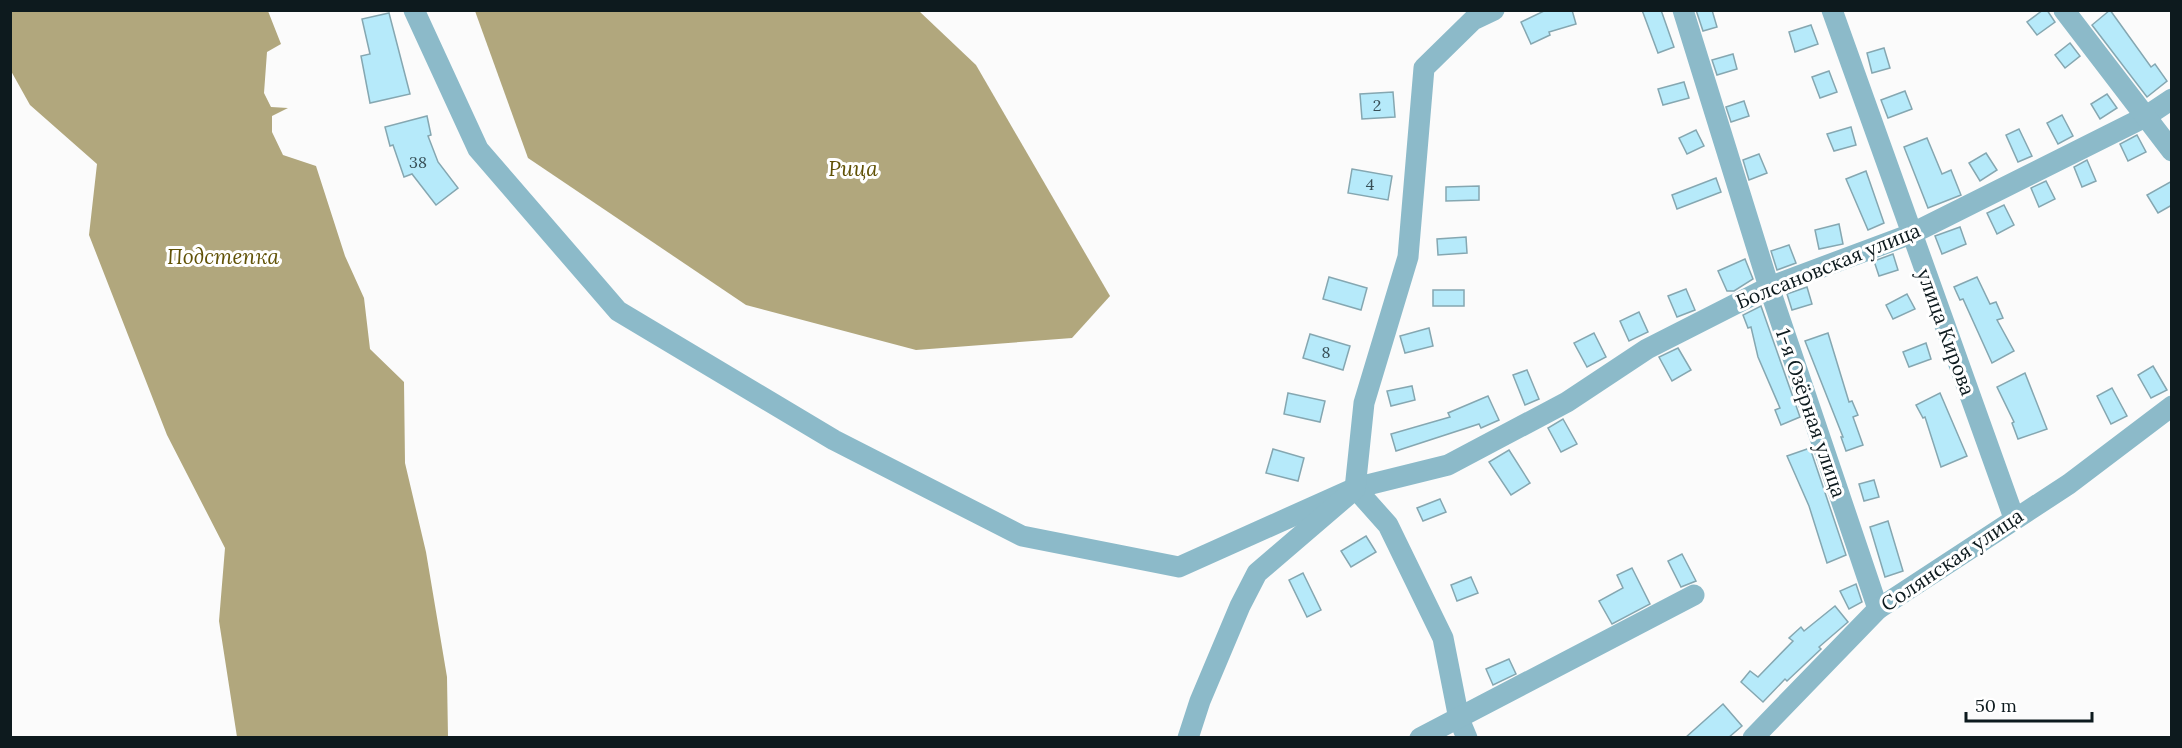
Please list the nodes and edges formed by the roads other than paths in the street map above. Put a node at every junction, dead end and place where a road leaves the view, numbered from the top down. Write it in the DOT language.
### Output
graph roads {
  1 [pos="414,10"];
  2 [pos="1494,10"];
  3 [pos="1683,10"];
  4 [pos="1832,10"];
  5 [pos="2064,10"];
  6 [pos="2172,99"];
  7 [pos="2145,117"];
  8 [pos="2172,151"];
  9 [pos="1911,234"];
  10 [pos="1769,287"];
  11 [pos="2172,406"];
  12 [pos="1355,489"];
  13 [pos="2013,518"];
  14 [pos="1694,595"];
  15 [pos="1878,609"];
  16 [pos="1463,728"];
  17 [pos="1188,738"];
  18 [pos="1420,738"];
  19 [pos="1753,738"];
  1 -- 12 [label="street, Болсановская улица"];
  2 -- 12 [label="street"];
  3 -- 10 [label="street, 1-я Озёрная улица"];
  4 -- 9 [label="street, улица Кирова"];
  5 -- 7 [label="street"];
  6 -- 7 [label="street, Болсановская улица"];
  7 -- 8 [label="street"];
  7 -- 9 [label="street, Болсановская улица"];
  9 -- 10 [label="street, Болсановская улица"];
  9 -- 13 [label="street, улица Кирова"];
  10 -- 12 [label="street, Болсановская улица"];
  10 -- 15 [label="street, 1-я Озёрная улица"];
  11 -- 13 [label="street, Солянская улица"];
  12 -- 16 [label="street"];
  12 -- 17 [label="street"];
  13 -- 15 [label="street, Солянская улица"];
  14 -- 16 [label="street"];
  15 -- 19 [label="street, Солянская улица"];
  16 -- 18 [label="street"];
}
